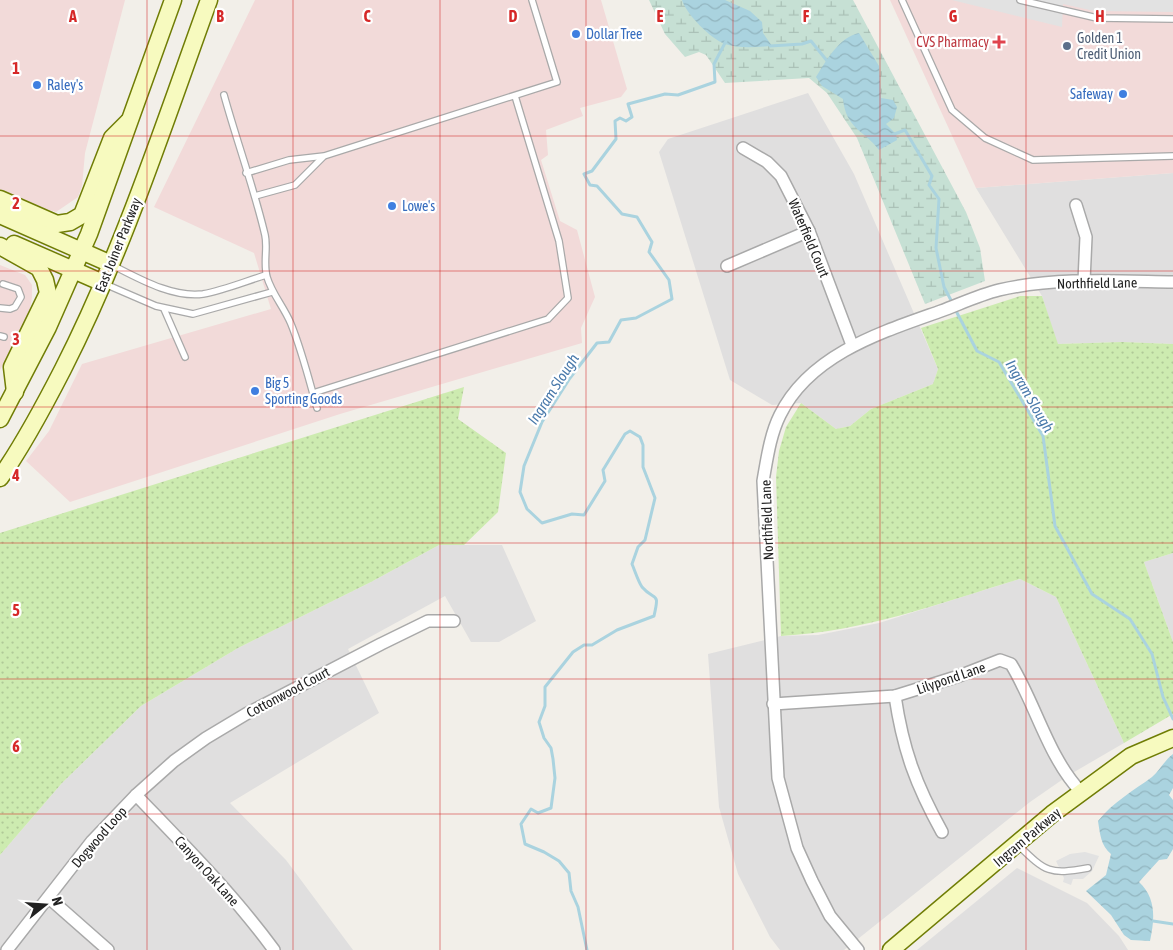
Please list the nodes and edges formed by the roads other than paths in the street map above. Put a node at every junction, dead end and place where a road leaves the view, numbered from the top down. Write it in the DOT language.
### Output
graph roads {
  1 [pos="173,0"];
  2 [pos="209,0"];
  3 [pos="532,0"];
  4 [pos="902,0"];
  5 [pos="1020,0"];
  6 [pos="1042,3"];
  7 [pos="1173,19"];
  8 [pos="224,96"];
  9 [pos="515,96"];
  10 [pos="130,121"];
  11 [pos="743,148"];
  12 [pos="324,156"];
  13 [pos="1173,156"];
  14 [pos="246,173"];
  15 [pos="255,196"];
  16 [pos="0,199"];
  17 [pos="1076,205"];
  18 [pos="0,215"];
  19 [pos="809,231"];
  20 [pos="0,238"];
  21 [pos="0,246"];
  22 [pos="82,250"];
  23 [pos="111,264"];
  24 [pos="727,266"];
  25 [pos="74,270"];
  26 [pos="266,275"];
  27 [pos="1084,281"];
  28 [pos="1173,282"];
  29 [pos="103,283"];
  30 [pos="3,284"];
  31 [pos="272,292"];
  32 [pos="0,308"];
  33 [pos="164,309"];
  34 [pos="852,345"];
  35 [pos="185,357"];
  36 [pos="15,392"];
  37 [pos="313,393"];
  38 [pos="317,408"];
  39 [pos="0,419"];
  40 [pos="0,478"];
  41 [pos="454,621"];
  42 [pos="895,696"];
  43 [pos="773,704"];
  44 [pos="1173,738"];
  45 [pos="1082,792"];
  46 [pos="136,795"];
  47 [pos="942,832"];
  48 [pos="1018,845"];
  49 [pos="1088,868"];
  50 [pos="49,898"];
  51 [pos="7,950"];
  52 [pos="108,950"];
  53 [pos="274,950"];
  54 [pos="858,950"];
  55 [pos="891,950"];
  1 -- 10 [label="main road"];
  2 -- 23 [label="main road, East Joiner Parkway"];
  3 -- 9 [label="lane"];
  4 -- 13 [label="lane"];
  5 -- 6 [label="lane"];
  6 -- 7 [label="lane"];
  8 -- 14 [label="lane"];
  9 -- 12 [label="lane"];
  9 -- 37 [label="lane"];
  10 -- 16 [label="main road"];
  10 -- 22 [label="main road"];
  11 -- 19 [label="street, Waterfield Court"];
  12 -- 14 [label="lane"];
  12 -- 15 [label="lane"];
  14 -- 15 [label="lane"];
  15 -- 26 [label="lane"];
  17 -- 27 [label="street"];
  18 -- 22 [label="main road"];
  19 -- 24 [label="street"];
  19 -- 34 [label="street, Waterfield Court"];
  20 -- 25 [label="main road"];
  21 -- 36 [label="main road"];
  22 -- 23 [label="main road"];
  22 -- 25 [label="main road"];
  23 -- 26 [label="lane"];
  23 -- 29 [label="main road, East Joiner Parkway"];
  25 -- 29 [label="main road"];
  25 -- 36 [label="main road"];
  26 -- 31 [label="lane"];
  27 -- 28 [label="street, Northfield Lane"];
  27 -- 34 [label="street, Northfield Lane"];
  29 -- 33 [label="lane"];
  29 -- 40 [label="main road, East Joiner Parkway"];
  30 -- 32 [label="lane"];
  31 -- 33 [label="lane"];
  31 -- 37 [label="lane"];
  33 -- 35 [label="lane"];
  34 -- 43 [label="street, Northfield Lane"];
  36 -- 39 [label="main road"];
  37 -- 38 [label="lane"];
  41 -- 46 [label="street, Cottonwood Court"];
  42 -- 43 [label="street, Lilypond Lane"];
  42 -- 45 [label="street, Lilypond Lane"];
  42 -- 47 [label="street"];
  43 -- 54 [label="street, Northfield Lane"];
  44 -- 45 [label="main road, Ingram Parkway"];
  45 -- 48 [label="main road, Ingram Parkway"];
  46 -- 50 [label="street, Dogwood Loop"];
  46 -- 53 [label="street, Canyon Oak Lane"];
  48 -- 49 [label="lane"];
  48 -- 55 [label="main road, Ingram Parkway"];
  50 -- 51 [label="street, Dogwood Loop"];
  50 -- 52 [label="street"];
}
